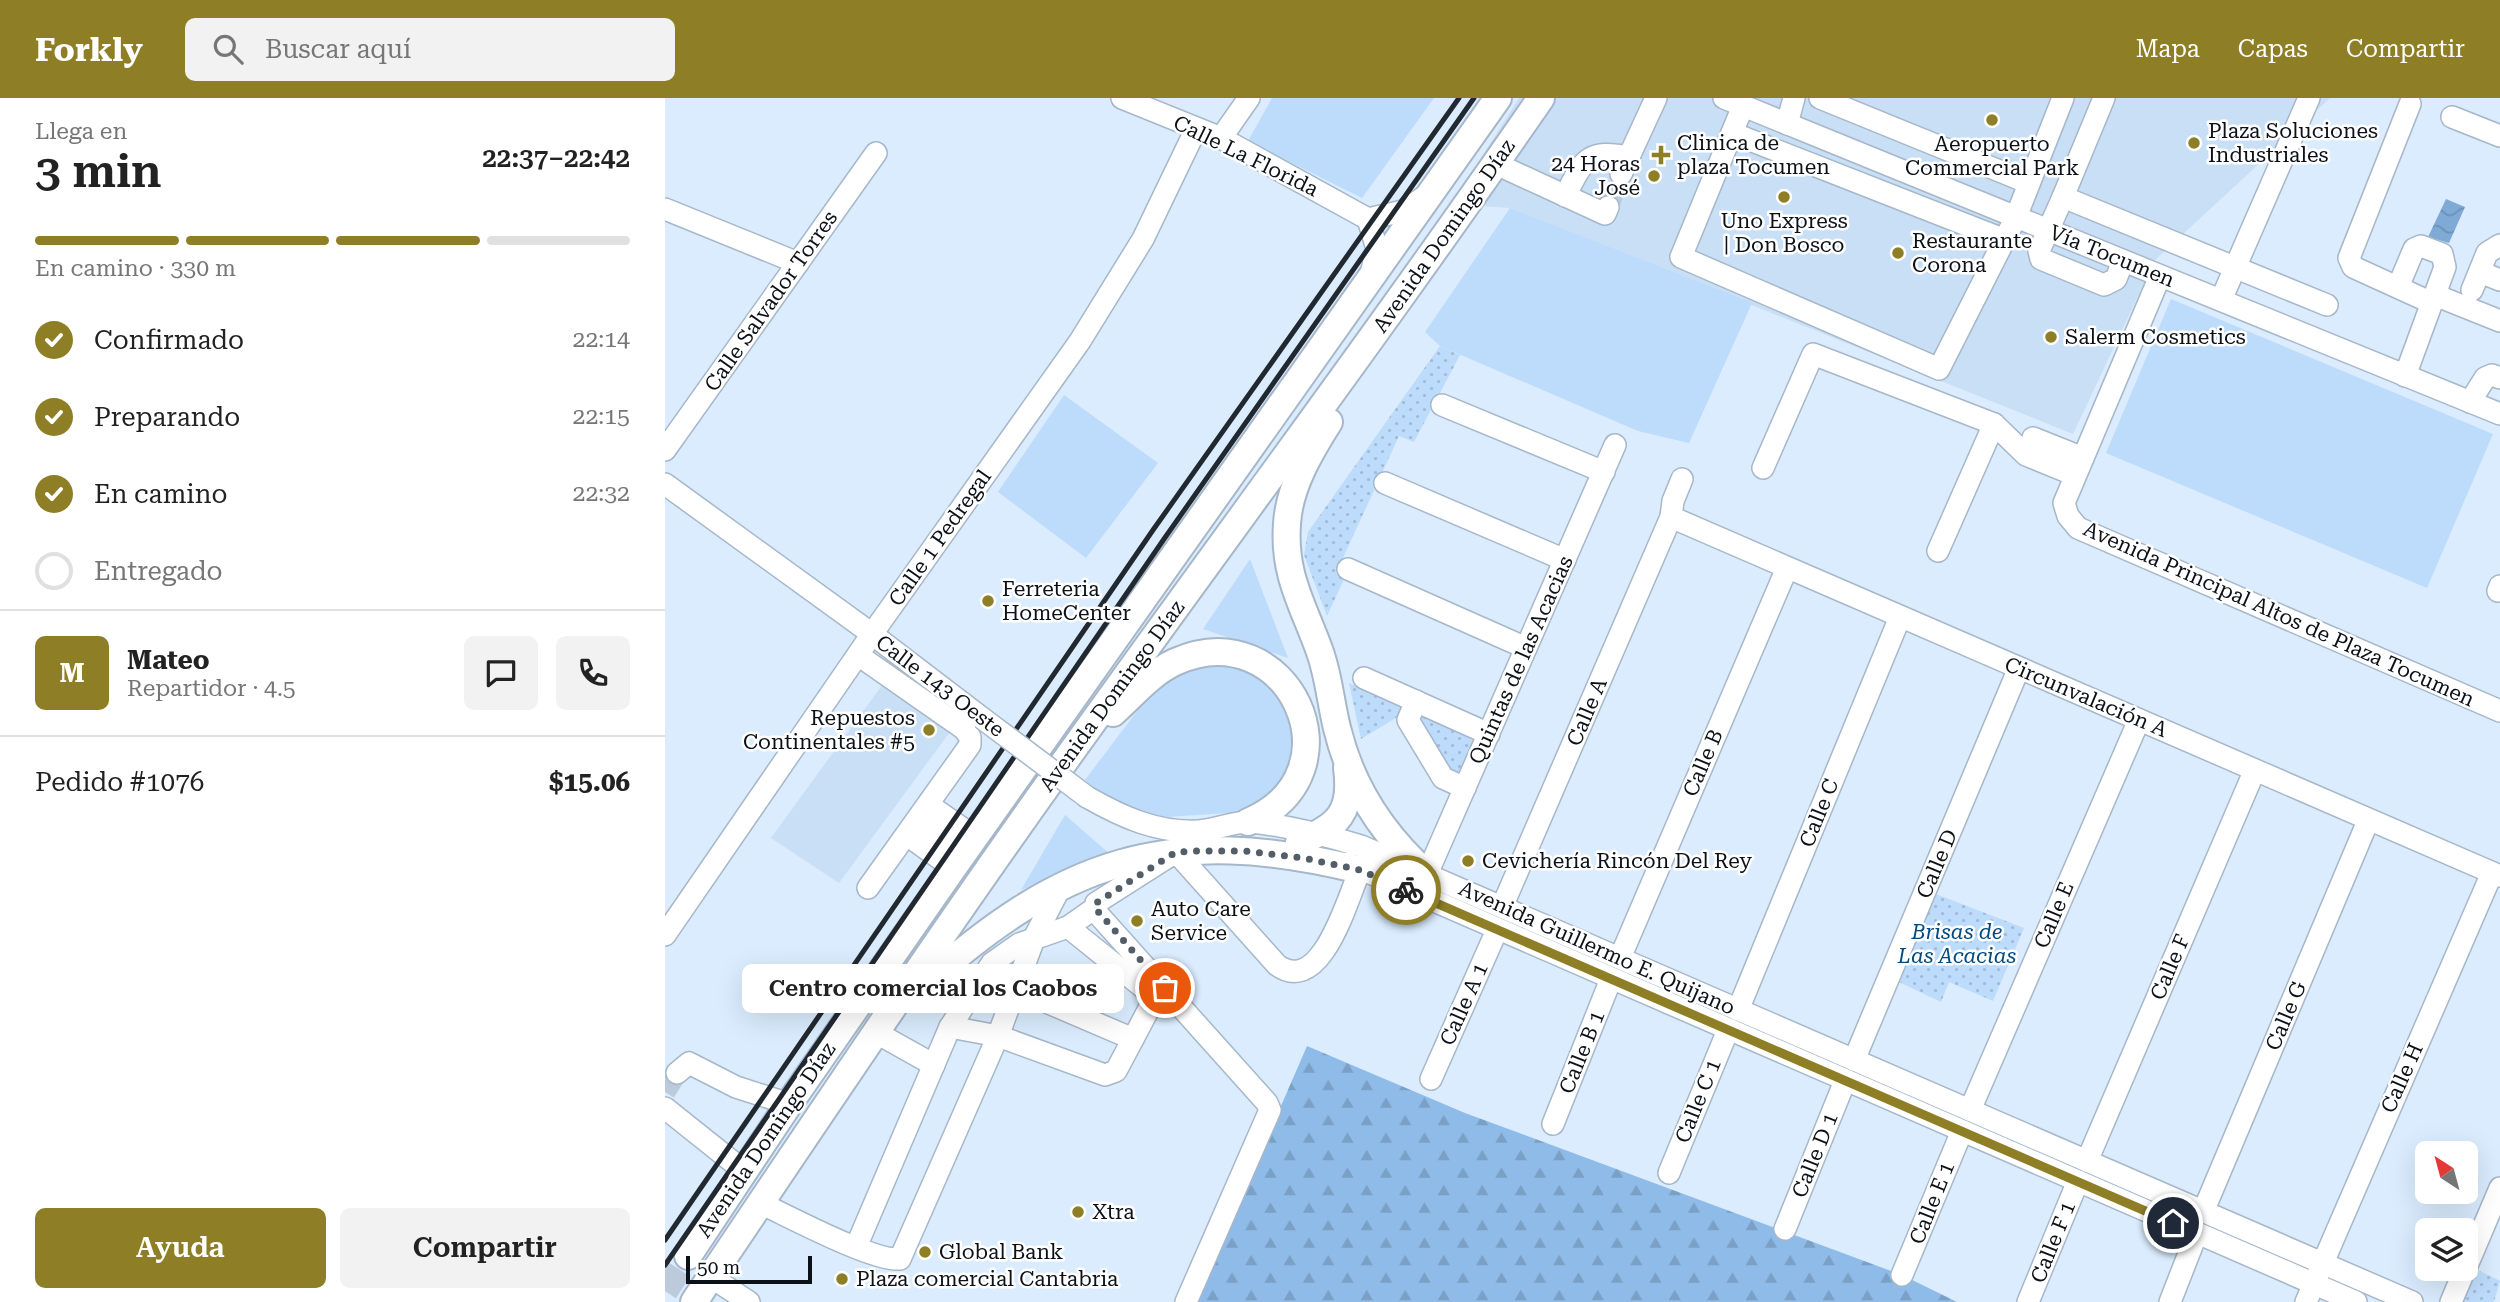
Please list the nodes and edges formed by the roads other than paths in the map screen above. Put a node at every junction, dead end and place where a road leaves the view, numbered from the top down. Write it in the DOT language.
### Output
graph roads {
  1 [pos="1122,98"];
  2 [pos="1249,98"];
  3 [pos="1498,98"];
  4 [pos="1656,98"];
  5 [pos="1794,98"];
  6 [pos="1820,98"];
  7 [pos="2063,98"];
  8 [pos="2104,98"];
  9 [pos="2309,98"];
  10 [pos="1541,101"];
  11 [pos="1734,102"];
  12 [pos="2410,104"];
  13 [pos="2452,117"];
  14 [pos="1787,124"];
  15 [pos="1196,129"];
  16 [pos="1732,133"];
  17 [pos="2500,136"];
  18 [pos="1221,138"];
  19 [pos="876,153"];
  20 [pos="1494,163"];
  21 [pos="2029,183"];
  22 [pos="1431,191"];
  23 [pos="1565,196"];
  24 [pos="2063,197"];
  25 [pos="1608,207"];
  26 [pos="665,209"];
  27 [pos="2016,217"];
  28 [pos="1368,219"];
  29 [pos="2048,230"];
  30 [pos="2005,240"];
  31 [pos="2079,243"];
  32 [pos="2500,245"];
  33 [pos="2123,261"];
  34 [pos="798,263"];
  35 [pos="2236,266"];
  36 [pos="2067,270"];
  37 [pos="2161,276"];
  38 [pos="1369,279"];
  39 [pos="2500,280"];
  40 [pos="1410,286"];
  41 [pos="2398,286"];
  42 [pos="2434,299"];
  43 [pos="2221,300"];
  44 [pos="2327,305"];
  45 [pos="2500,321"];
  46 [pos="2405,376"];
  47 [pos="2500,378"];
  48 [pos="2470,402"];
  49 [pos="1442,405"];
  50 [pos="2500,414"];
  51 [pos="1994,424"];
  52 [pos="2033,438"];
  53 [pos="1615,445"];
  54 [pos="665,450"];
  55 [pos="2079,466"];
  56 [pos="1763,468"];
  57 [pos="1604,472"];
  58 [pos="1682,479"];
  59 [pos="1385,483"];
  60 [pos="665,484"];
  61 [pos="1671,517"];
  62 [pos="1938,551"];
  63 [pos="1565,560"];
  64 [pos="1787,568"];
  65 [pos="1348,569"];
  66 [pos="1900,617"];
  67 [pos="872,634"];
  68 [pos="1526,648"];
  69 [pos="858,656"];
  70 [pos="2019,668"];
  71 [pos="1364,678"];
  72 [pos="1416,701"];
  73 [pos="2500,711"];
  74 [pos="2139,720"];
  75 [pos="1489,734"];
  76 [pos="1073,749"];
  77 [pos="1346,759"];
  78 [pos="2254,772"];
  79 [pos="1465,788"];
  80 [pos="918,820"];
  81 [pos="2368,821"];
  82 [pos="1242,823"];
  83 [pos="1310,838"];
  84 [pos="1176,852"];
  85 [pos="964,853"];
  86 [pos="1400,863"];
  87 [pos="1360,870"];
  88 [pos="1427,874"];
  89 [pos="2496,874"];
  90 [pos="1062,884"];
  91 [pos="868,888"];
  92 [pos="1502,907"];
  93 [pos="1095,908"];
  94 [pos="1068,927"];
  95 [pos="1497,930"];
  96 [pos="665,935"];
  97 [pos="1035,936"];
  98 [pos="1598,948"];
  99 [pos="1620,958"];
  100 [pos="1589,970"];
  101 [pos="1611,979"];
  102 [pos="1016,989"];
  103 [pos="1738,1010"];
  104 [pos="880,1026"];
  105 [pos="950,1027"];
  106 [pos="1728,1030"];
  107 [pos="998,1036"];
  108 [pos="1133,1039"];
  109 [pos="1854,1060"];
  110 [pos="934,1065"];
  111 [pos="677,1073"];
  112 [pos="1431,1079"];
  113 [pos="1845,1081"];
  114 [pos="789,1104"];
  115 [pos="665,1108"];
  116 [pos="1970,1110"];
  117 [pos="1553,1124"];
  118 [pos="1962,1131"];
  119 [pos="2087,1161"];
  120 [pos="744,1171"];
  121 [pos="1669,1173"];
  122 [pos="2078,1181"];
  123 [pos="2500,1188"];
  124 [pos="760,1203"];
  125 [pos="2203,1212"];
  126 [pos="1785,1229"];
  127 [pos="2197,1233"];
  128 [pos="2478,1240"];
  129 [pos="856,1247"];
  130 [pos="688,1256"];
  131 [pos="2322,1263"];
  132 [pos="1902,1275"];
  133 [pos="711,1277"];
  134 [pos="2460,1281"];
  135 [pos="2310,1293"];
  136 [pos="694,1302"];
  137 [pos="749,1302"];
  138 [pos="1186,1302"];
  139 [pos="2028,1302"];
  140 [pos="2170,1302"];
  141 [pos="2356,1302"];
  142 [pos="2411,1302"];
  143 [pos="2451,1302"];
  1 -- 15 [label="street, Calle La Florida"];
  2 -- 18 [label="street"];
  3 -- 22 [label="main road, Avenida Domingo Díaz"];
  4 -- 23 [label="street"];
  5 -- 14 [label="street"];
  6 -- 21 [label="street"];
  7 -- 21 [label="street"];
  8 -- 24 [label="street"];
  9 -- 35 [label="street"];
  10 -- 20 [label="main road, Avenida Domingo Díaz"];
  11 -- 14 [label="street, Vía Tocumen"];
  11 -- 16 [label="street"];
  12 -- 41 [label="street"];
  13 -- 17 [label="street"];
  14 -- 27 [label="street, Vía Tocumen"];
  15 -- 18 [label="street, Calle La Florida"];
  15 -- 67 [label="street, Calle 1 Pedregal"];
  16 -- 30 [label="street"];
  16 -- 30 [label="street"];
  18 -- 28 [label="street, Calle La Florida"];
  19 -- 34 [label="street, Calle Salvador Torres"];
  20 -- 23 [label="street"];
  20 -- 40 [label="main road, Avenida Domingo Díaz"];
  21 -- 27 [label="street"];
  22 -- 28 [label="street"];
  22 -- 38 [label="main road, Avenida Domingo Díaz"];
  23 -- 25 [label="street"];
  24 -- 29 [label="street"];
  24 -- 35 [label="street"];
  26 -- 34 [label="street"];
  27 -- 29 [label="street, Vía Tocumen"];
  27 -- 30 [label="street"];
  28 -- 38 [label="street"];
  29 -- 31 [label="street, Vía Tocumen"];
  29 -- 36 [label="street"];
  31 -- 33 [label="street, Vía Tocumen"];
  31 -- 36 [label="street"];
  32 -- 39 [label="street"];
  33 -- 36 [label="street"];
  33 -- 37 [label="street, Vía Tocumen"];
  34 -- 54 [label="street, Calle Salvador Torres"];
  35 -- 43 [label="street"];
  35 -- 44 [label="street"];
  37 -- 43 [label="street, Vía Tocumen"];
  37 -- 55 [label="street, Avenida Principal Altos de Plaza Tocumen"];
  38 -- 85 [label="main road, Avenida Domingo Díaz"];
  40 -- 76 [label="main road, Avenida Domingo Díaz"];
  40 -- 77 [label="main road"];
  41 -- 42 [label="street"];
  41 -- 42 [label="street"];
  42 -- 45 [label="street"];
  42 -- 46 [label="street"];
  43 -- 46 [label="street, Vía Tocumen"];
  46 -- 48 [label="street, Vía Tocumen"];
  47 -- 48 [label="street"];
  48 -- 50 [label="street, Vía Tocumen"];
  49 -- 57 [label="street"];
  51 -- 55 [label="street"];
  51 -- 56 [label="street"];
  51 -- 62 [label="street"];
  52 -- 55 [label="street"];
  53 -- 57 [label="street, Quintas de las Acacias"];
  55 -- 73 [label="street, Avenida Principal Altos de Plaza Tocumen"];
  57 -- 63 [label="street, Quintas de las Acacias"];
  58 -- 61 [label="street, Calle A"];
  59 -- 63 [label="street"];
  60 -- 67 [label="street, Calle 143 Oeste"];
  61 -- 64 [label="street, Circunvalación A"];
  61 -- 92 [label="street, Calle A"];
  63 -- 68 [label="street, Quintas de las Acacias"];
  64 -- 66 [label="street, Circunvalación A"];
  64 -- 99 [label="street, Calle B"];
  65 -- 68 [label="street"];
  66 -- 70 [label="street, Circunvalación A"];
  66 -- 103 [label="street, Calle C"];
  67 -- 69 [label="street, Calle 1 Pedregal"];
  67 -- 82 [label="street, Calle 143 Oeste, bridge"];
  68 -- 75 [label="street, Quintas de las Acacias"];
  69 -- 80 [label="street"];
  69 -- 96 [label="street, Calle 1 Pedregal"];
  70 -- 74 [label="street, Circunvalación A"];
  70 -- 109 [label="street, Calle D"];
  71 -- 72 [label="street"];
  72 -- 75 [label="street"];
  72 -- 79 [label="street"];
  74 -- 78 [label="street, Circunvalación A"];
  74 -- 116 [label="street, Calle E"];
  75 -- 79 [label="street, Quintas de las Acacias"];
  76 -- 82 [label="main road"];
  76 -- 104 [label="main road, Avenida Domingo Díaz"];
  77 -- 83 [label="main road"];
  77 -- 88 [label="main road"];
  78 -- 81 [label="street, Circunvalación A"];
  78 -- 119 [label="street, Calle F"];
  79 -- 88 [label="street, Quintas de las Acacias"];
  80 -- 85 [label="street"];
  80 -- 85 [label="street"];
  80 -- 91 [label="street"];
  81 -- 89 [label="street, Circunvalación A"];
  81 -- 125 [label="street, Calle G"];
  82 -- 83 [label="street, Avenida Guillermo E. Quijano"];
  83 -- 86 [label="street, Avenida Guillermo E. Quijano"];
  83 -- 87 [label="street, Avenida Guillermo E. Quijano"];
  84 -- 87 [label="main road"];
  84 -- 87 [label="street"];
  84 -- 90 [label="main road"];
  84 -- 93 [label="street"];
  85 -- 114 [label="main road, Avenida Domingo Díaz"];
  86 -- 87 [label="street"];
  86 -- 88 [label="street, Avenida Guillermo E. Quijano"];
  87 -- 95 [label="street, Avenida Guillermo E. Quijano"];
  88 -- 92 [label="street, Avenida Guillermo E. Quijano"];
  89 -- 131 [label="street, Calle H"];
  90 -- 97 [label="street"];
  90 -- 104 [label="main road"];
  92 -- 98 [label="street, Avenida Guillermo E. Quijano"];
  93 -- 94 [label="street"];
  93 -- 138 [label="street"];
  94 -- 97 [label="street"];
  94 -- 108 [label="street"];
  95 -- 100 [label="street, Avenida Guillermo E. Quijano"];
  95 -- 112 [label="street, Calle A 1"];
  97 -- 102 [label="street"];
  97 -- 105 [label="street"];
  98 -- 99 [label="street, Avenida Guillermo E. Quijano"];
  98 -- 100 [label="street"];
  99 -- 103 [label="street, Avenida Guillermo E. Quijano"];
  100 -- 101 [label="street, Avenida Guillermo E. Quijano"];
  101 -- 106 [label="street, Avenida Guillermo E. Quijano"];
  101 -- 117 [label="street, Calle B 1"];
  102 -- 107 [label="street"];
  102 -- 108 [label="street"];
  103 -- 109 [label="street, Avenida Guillermo E. Quijano"];
  104 -- 110 [label="street"];
  104 -- 124 [label="main road, Avenida Domingo Díaz"];
  105 -- 107 [label="street"];
  105 -- 110 [label="street"];
  106 -- 113 [label="street, Avenida Guillermo E. Quijano"];
  106 -- 121 [label="street, Calle C 1"];
  107 -- 108 [label="street"];
  107 -- 129 [label="street"];
  109 -- 116 [label="street, Avenida Guillermo E. Quijano"];
  110 -- 129 [label="street"];
  111 -- 114 [label="street"];
  113 -- 118 [label="street, Avenida Guillermo E. Quijano"];
  113 -- 126 [label="street, Calle D 1"];
  114 -- 120 [label="main road, Avenida Domingo Díaz"];
  115 -- 120 [label="street"];
  116 -- 119 [label="street, Avenida Guillermo E. Quijano"];
  118 -- 122 [label="street, Avenida Guillermo E. Quijano"];
  118 -- 132 [label="street, Calle E 1"];
  119 -- 125 [label="street, Avenida Guillermo E. Quijano"];
  120 -- 130 [label="main road, Avenida Domingo Díaz"];
  122 -- 127 [label="street, Avenida Guillermo E. Quijano"];
  122 -- 139 [label="street, Calle F 1"];
  123 -- 128 [label="street"];
  124 -- 129 [label="street"];
  124 -- 133 [label="main road, Avenida Domingo Díaz"];
  125 -- 131 [label="street, Avenida Guillermo E. Quijano"];
  127 -- 135 [label="street, Avenida Guillermo E. Quijano"];
  127 -- 140 [label="street"];
  131 -- 135 [label="street, Calle H"];
  131 -- 142 [label="street, Avenida Guillermo E. Quijano"];
  133 -- 136 [label="main road, Avenida Domingo Díaz"];
  133 -- 137 [label="street"];
  134 -- 143 [label="street"];
  135 -- 141 [label="street, Avenida Guillermo E. Quijano"];
}
